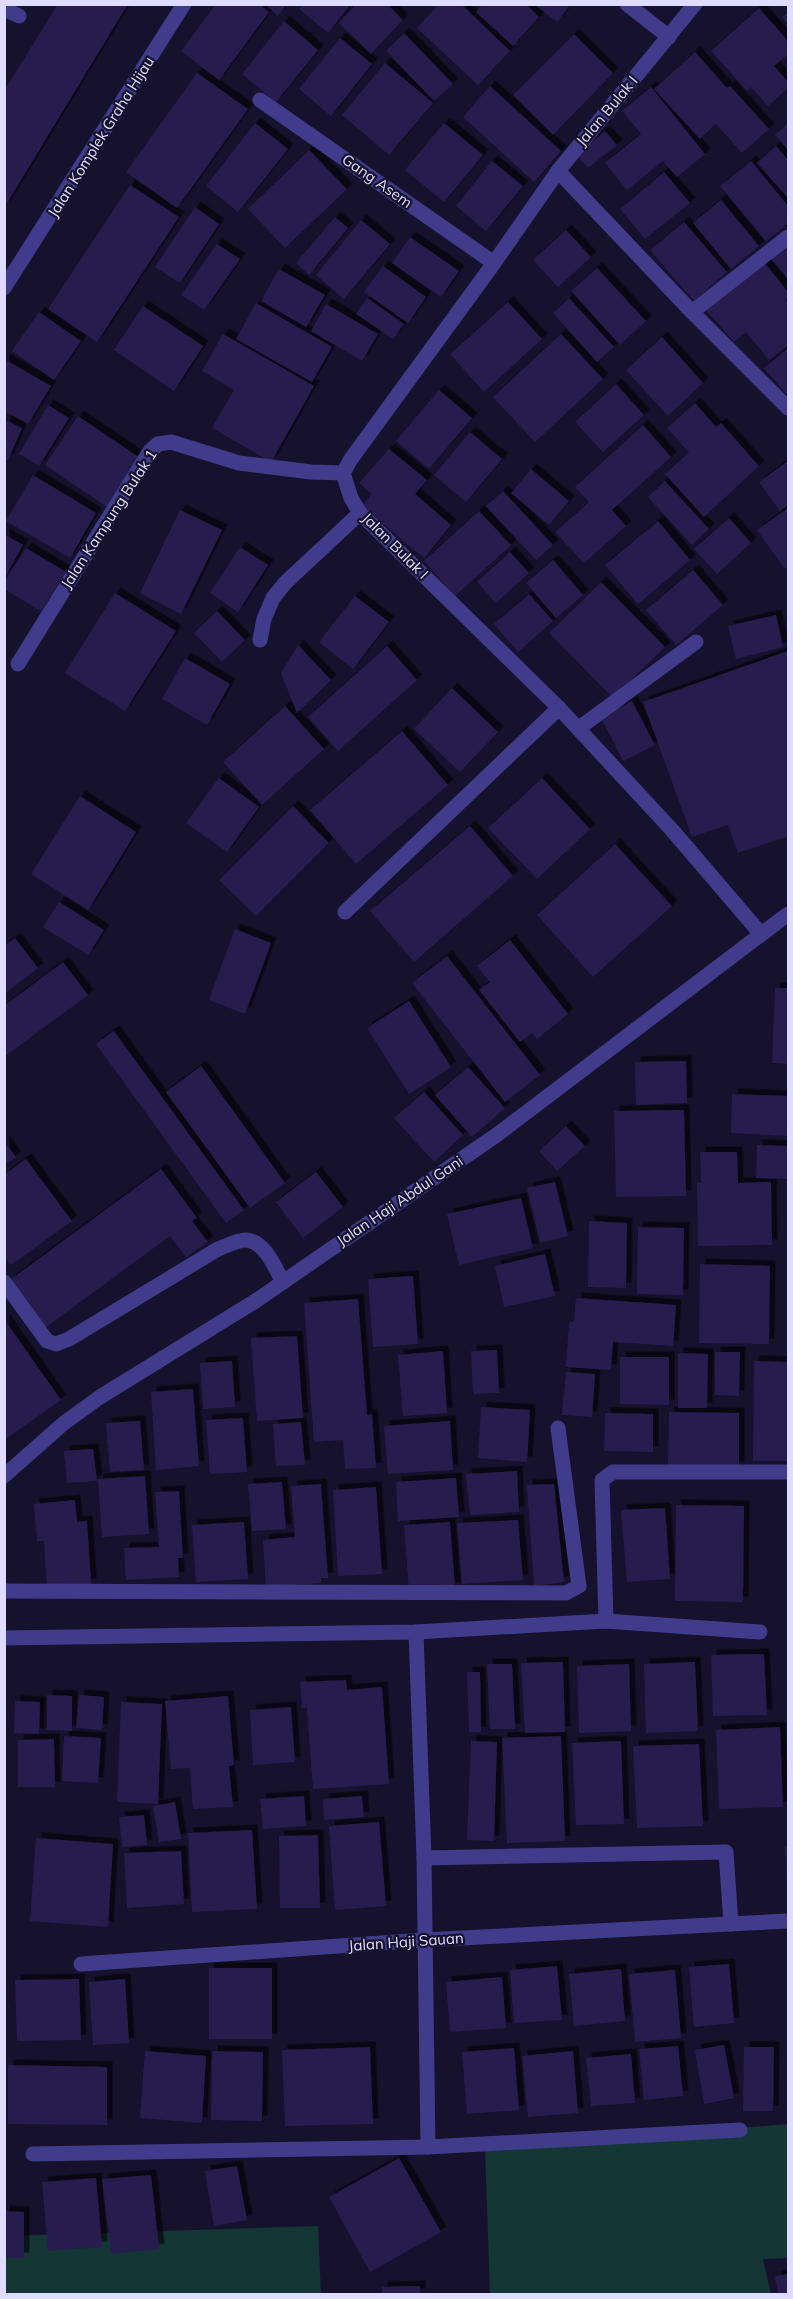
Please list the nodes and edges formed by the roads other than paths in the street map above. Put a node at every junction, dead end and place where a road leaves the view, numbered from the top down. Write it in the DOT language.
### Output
graph roads {
  1 [pos="184,4"];
  2 [pos="627,4"];
  3 [pos="695,4"];
  4 [pos="4,9"];
  5 [pos="19,16"];
  6 [pos="669,37"];
  7 [pos="260,100"];
  8 [pos="558,171"];
  9 [pos="789,237"];
  10 [pos="494,262"];
  11 [pos="11,265"];
  12 [pos="4,288"];
  13 [pos="692,312"];
  14 [pos="789,408"];
  15 [pos="343,473"];
  16 [pos="360,513"];
  17 [pos="260,640"];
  18 [pos="696,642"];
  19 [pos="18,664"];
  20 [pos="559,708"];
  21 [pos="579,728"];
  22 [pos="345,912"];
  23 [pos="789,915"];
  24 [pos="761,934"];
  25 [pos="4,1282"];
  26 [pos="283,1282"];
  27 [pos="558,1428"];
  28 [pos="789,1473"];
  29 [pos="4,1476"];
  30 [pos="4,1591"];
  31 [pos="606,1621"];
  32 [pos="416,1632"];
  33 [pos="760,1632"];
  34 [pos="4,1638"];
  35 [pos="424,1858"];
  36 [pos="789,1921"];
  37 [pos="731,1924"];
  38 [pos="423,1940"];
  39 [pos="81,1964"];
  40 [pos="740,2130"];
  41 [pos="428,2147"];
  42 [pos="33,2154"];
  1 -- 11 [label="street, Jalan Komplek Graha Hijau"];
  2 -- 6 [label="street"];
  3 -- 6 [label="street, Jalan Bulak I"];
  4 -- 5 [label="street"];
  6 -- 8 [label="street, Jalan Bulak I"];
  7 -- 10 [label="street, Gang Asem"];
  8 -- 10 [label="street, Jalan Bulak I"];
  8 -- 13 [label="street"];
  9 -- 13 [label="street"];
  10 -- 15 [label="street, Jalan Bulak I"];
  11 -- 12 [label="street, Jalan Komplek Graha Hijau"];
  13 -- 14 [label="street"];
  15 -- 16 [label="street, Jalan Bulak I"];
  15 -- 19 [label="street, Jalan Kampung Bulak 1"];
  16 -- 17 [label="street"];
  16 -- 20 [label="street, Jalan Bulak I"];
  18 -- 21 [label="street"];
  20 -- 21 [label="street, Jalan Bulak I"];
  20 -- 22 [label="street"];
  21 -- 24 [label="street, Jalan Bulak I"];
  23 -- 24 [label="street, Jalan Haji Abdul Gani"];
  24 -- 26 [label="street, Jalan Haji Abdul Gani"];
  25 -- 26 [label="street"];
  26 -- 29 [label="street, Jalan Haji Abdul Gani"];
  27 -- 30 [label="street"];
  28 -- 31 [label="street"];
  31 -- 32 [label="street"];
  31 -- 33 [label="street"];
  32 -- 34 [label="street"];
  32 -- 35 [label="street"];
  35 -- 37 [label="street"];
  35 -- 38 [label="street"];
  36 -- 37 [label="street, Jalan Haji Sauan"];
  37 -- 38 [label="street, Jalan Haji Sauan"];
  38 -- 39 [label="street, Jalan Haji Sauan"];
  38 -- 41 [label="street"];
  40 -- 41 [label="street"];
  41 -- 42 [label="street"];
}
